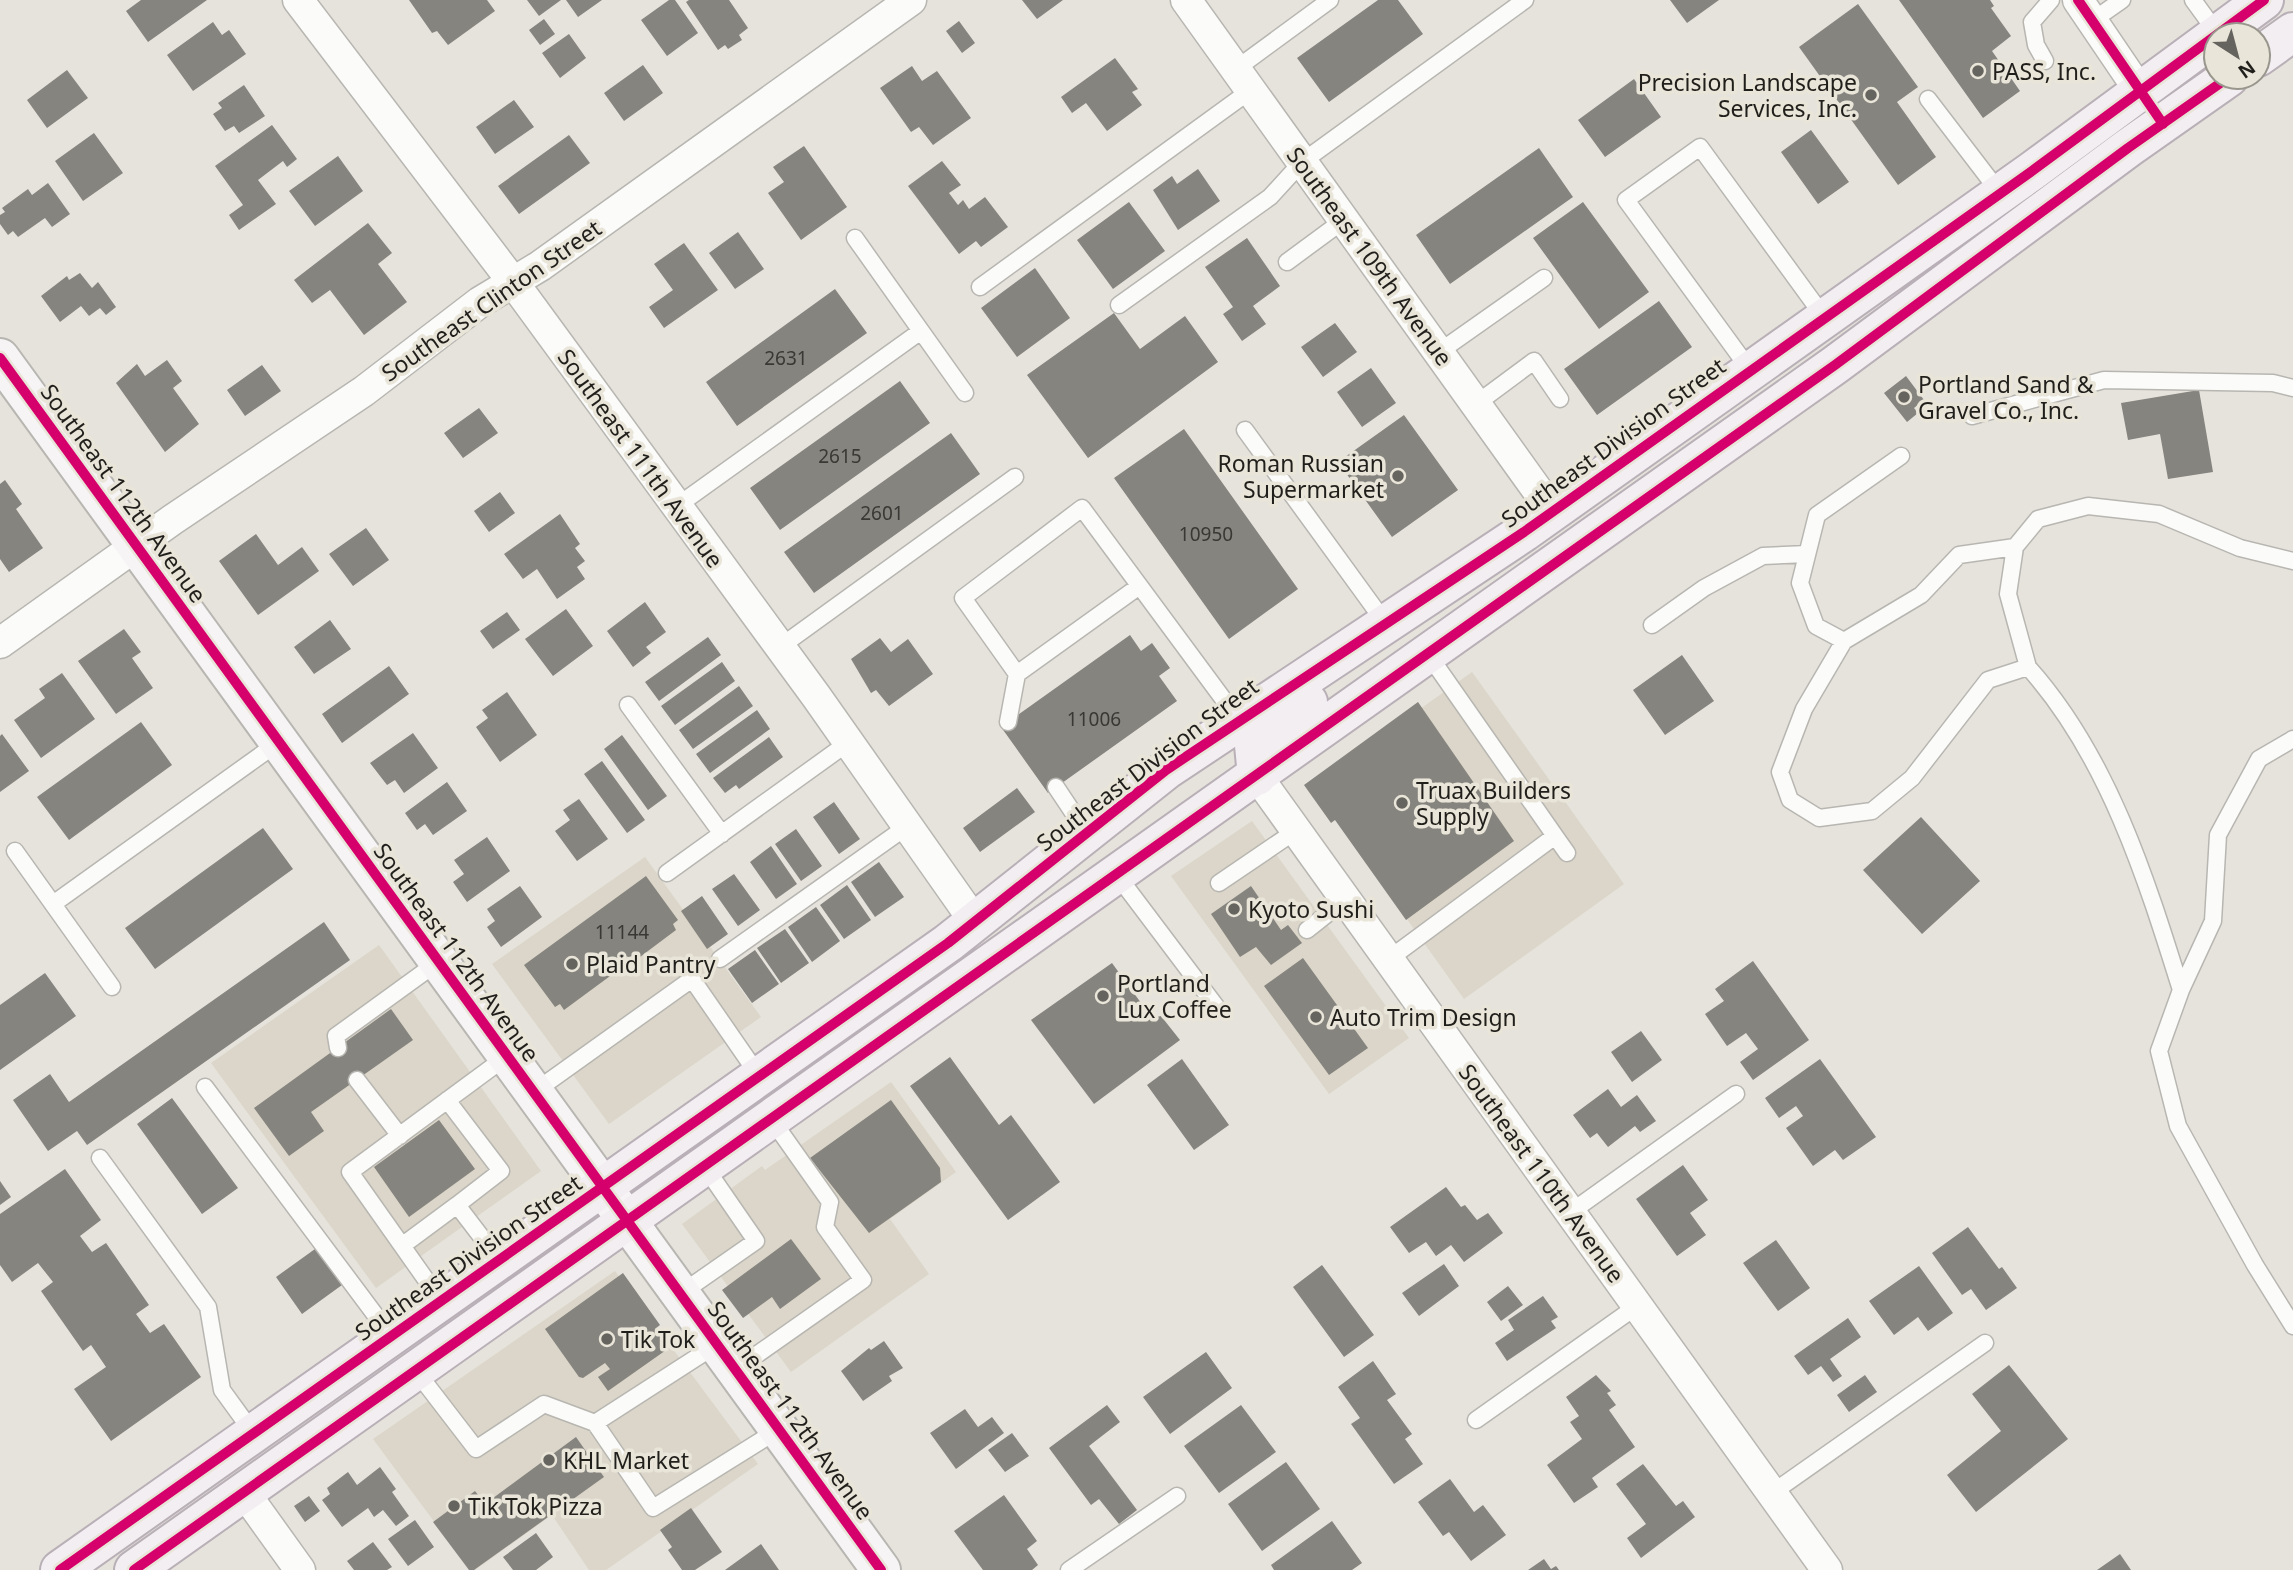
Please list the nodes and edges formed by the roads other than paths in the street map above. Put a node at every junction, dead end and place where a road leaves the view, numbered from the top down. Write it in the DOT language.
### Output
graph roads {
  1 [pos="298,0"];
  2 [pos="911,0"];
  3 [pos="1186,0"];
  4 [pos="1330,0"];
  5 [pos="1525,0"];
  6 [pos="2050,0"];
  7 [pos="2122,0"];
  8 [pos="2193,0"];
  9 [pos="2264,0"];
  10 [pos="2085,10"];
  11 [pos="2208,21"];
  12 [pos="2234,21"];
  13 [pos="2202,44"];
  14 [pos="2045,61"];
  15 [pos="1243,80"];
  16 [pos="2139,90"];
  17 [pos="2210,91"];
  18 [pos="1928,99"];
  19 [pos="1302,162"];
  20 [pos="2000,193"];
  21 [pos="1344,220"];
  22 [pos="855,238"];
  23 [pos="1287,262"];
  24 [pos="1544,278"];
  25 [pos="513,282"];
  26 [pos="980,287"];
  27 [pos="1119,305"];
  28 [pos="1824,317"];
  29 [pos="920,331"];
  30 [pos="1439,352"];
  31 [pos="0,358"];
  32 [pos="1750,370"];
  33 [pos="2293,388"];
  34 [pos="965,393"];
  35 [pos="1560,399"];
  36 [pos="1476,404"];
  37 [pos="1972,416"];
  38 [pos="1245,430"];
  39 [pos="1901,456"];
  40 [pos="1015,477"];
  41 [pos="677,506"];
  42 [pos="1553,512"];
  43 [pos="136,546"];
  44 [pos="2015,547"];
  45 [pos="1807,554"];
  46 [pos="2293,561"];
  47 [pos="1535,577"];
  48 [pos="1138,587"];
  49 [pos="1386,624"];
  50 [pos="1652,625"];
  51 [pos="1844,641"];
  52 [pos="0,643"];
  53 [pos="780,647"];
  54 [pos="1428,654"];
  55 [pos="2028,667"];
  56 [pos="1017,674"];
  57 [pos="628,705"];
  58 [pos="1238,719"];
  59 [pos="1008,722"];
  60 [pos="2293,739"];
  61 [pos="279,742"];
  62 [pos="849,742"];
  63 [pos="1257,776"];
  64 [pos="1056,788"];
  65 [pos="909,825"];
  66 [pos="1297,830"];
  67 [pos="1086,832"];
  68 [pos="722,834"];
  69 [pos="1555,836"];
  70 [pos="15,851"];
  71 [pos="1567,853"];
  72 [pos="667,873"];
  73 [pos="1117,875"];
  74 [pos="1219,883"];
  75 [pos="1346,899"];
  76 [pos="53,904"];
  77 [pos="975,922"];
  78 [pos="1307,930"];
  79 [pos="720,959"];
  80 [pos="1389,959"];
  81 [pos="438,962"];
  82 [pos="112,987"];
  83 [pos="2182,990"];
  84 [pos="1218,1009"];
  85 [pos="338,1048"];
  86 [pos="506,1056"];
  87 [pos="759,1076"];
  88 [pos="357,1080"];
  89 [pos="205,1087"];
  90 [pos="533,1093"];
  91 [pos="1736,1094"];
  92 [pos="447,1100"];
  93 [pos="772,1120"];
  94 [pos="400,1136"];
  95 [pos="100,1158"];
  96 [pos="705,1167"];
  97 [pos="601,1188"];
  98 [pos="457,1205"];
  99 [pos="1571,1212"];
  100 [pos="628,1222"];
  101 [pos="403,1245"];
  102 [pos="499,1260"];
  103 [pos="680,1294"];
  104 [pos="440,1301"];
  105 [pos="1637,1306"];
  106 [pos="2293,1326"];
  107 [pos="391,1336"];
  108 [pos="1985,1343"];
  109 [pos="726,1357"];
  110 [pos="416,1371"];
  111 [pos="1476,1419"];
  112 [pos="594,1423"];
  113 [pos="778,1430"];
  114 [pos="254,1434"];
  115 [pos="244,1492"];
  116 [pos="1772,1493"];
  117 [pos="1177,1496"];
  118 [pos="60,1570"];
  119 [pos="134,1570"];
  120 [pos="300,1570"];
  121 [pos="881,1570"];
  122 [pos="1069,1570"];
  123 [pos="1827,1570"];
  1 -- 25 [label="street, Southeast 111th Avenue"];
  2 -- 25 [label="street, Southeast Clinton Street"];
  3 -- 15 [label="street, Southeast 109th Avenue"];
  4 -- 15 [label="lane"];
  5 -- 19 [label="lane"];
  6 -- 14 [label="lane"];
  7 -- 10 [label="lane"];
  8 -- 11 [label="lane"];
  9 -- 12 [label="main road, Southeast Division Street"];
  10 -- 16 [label="street"];
  13 -- 16 [label="main road, Southeast Division Street"];
  15 -- 19 [label="street, Southeast 109th Avenue"];
  15 -- 26 [label="lane"];
  16 -- 20 [label="main road, Southeast Division Street"];
  17 -- 47 [label="main road"];
  18 -- 20 [label="lane"];
  19 -- 21 [label="street, Southeast 109th Avenue"];
  19 -- 27 [label="lane"];
  20 -- 28 [label="main road, Southeast Division Street"];
  21 -- 23 [label="lane"];
  21 -- 30 [label="street, Southeast 109th Avenue"];
  22 -- 29 [label="lane"];
  24 -- 30 [label="lane"];
  25 -- 41 [label="street, Southeast 111th Avenue"];
  25 -- 43 [label="street, Southeast Clinton Street"];
  28 -- 32 [label="main road, Southeast Division Street"];
  28 -- 32 [label="lane"];
  29 -- 34 [label="lane"];
  29 -- 41 [label="lane"];
  30 -- 36 [label="street, Southeast 109th Avenue"];
  31 -- 43 [label="main road, Southeast 112th Avenue"];
  32 -- 42 [label="main road, Southeast Division Street"];
  33 -- 37 [label="lane"];
  35 -- 36 [label="lane"];
  36 -- 42 [label="street, Southeast 109th Avenue"];
  38 -- 49 [label="lane"];
  39 -- 45 [label="lane"];
  40 -- 53 [label="lane"];
  41 -- 53 [label="street, Southeast 111th Avenue"];
  42 -- 47 [label="main road"];
  42 -- 49 [label="main road, Southeast Division Street"];
  43 -- 52 [label="street, Southeast Clinton Street"];
  43 -- 61 [label="main road, Southeast 112th Avenue"];
  44 -- 46 [label="lane"];
  44 -- 51 [label="lane"];
  44 -- 55 [label="lane"];
  45 -- 50 [label="lane"];
  45 -- 51 [label="lane"];
  47 -- 54 [label="main road"];
  48 -- 56 [label="lane"];
  48 -- 56 [label="lane"];
  48 -- 58 [label="lane"];
  49 -- 58 [label="main road, Southeast Division Street"];
  49 -- 63 [label="main road"];
  51 -- 55 [label="lane"];
  53 -- 62 [label="street, Southeast 111th Avenue"];
  54 -- 63 [label="main road"];
  54 -- 69 [label="lane"];
  55 -- 83 [label="lane"];
  56 -- 59 [label="lane"];
  57 -- 68 [label="lane"];
  58 -- 67 [label="main road, Southeast Division Street"];
  60 -- 83 [label="lane"];
  61 -- 76 [label="lane"];
  61 -- 81 [label="main road, Southeast 112th Avenue"];
  62 -- 65 [label="street, Southeast 111th Avenue"];
  62 -- 68 [label="lane"];
  63 -- 66 [label="street, Southeast 110th Avenue"];
  63 -- 73 [label="main road"];
  64 -- 67 [label="lane"];
  65 -- 77 [label="street, Southeast 111th Avenue"];
  65 -- 79 [label="lane"];
  66 -- 74 [label="lane"];
  66 -- 75 [label="street, Southeast 110th Avenue"];
  67 -- 77 [label="main road, Southeast Division Street"];
  68 -- 72 [label="lane"];
  69 -- 71 [label="lane"];
  69 -- 80 [label="lane"];
  70 -- 76 [label="lane"];
  73 -- 84 [label="lane"];
  73 -- 93 [label="main road"];
  75 -- 78 [label="lane"];
  75 -- 80 [label="street, Southeast 110th Avenue"];
  76 -- 82 [label="lane"];
  77 -- 87 [label="main road, Southeast Division Street"];
  80 -- 99 [label="street, Southeast 110th Avenue"];
  81 -- 85 [label="lane"];
  81 -- 86 [label="main road, Southeast 112th Avenue"];
  83 -- 106 [label="lane"];
  86 -- 90 [label="main road, Southeast 112th Avenue"];
  86 -- 92 [label="lane"];
  87 -- 90 [label="lane"];
  87 -- 97 [label="main road, Southeast Division Street"];
  88 -- 94 [label="lane"];
  89 -- 107 [label="lane"];
  90 -- 97 [label="main road, Southeast 112th Avenue"];
  91 -- 99 [label="lane"];
  92 -- 94 [label="lane"];
  92 -- 98 [label="lane"];
  93 -- 96 [label="main road"];
  93 -- 109 [label="lane"];
  94 -- 101 [label="lane"];
  95 -- 114 [label="lane"];
  96 -- 100 [label="main road"];
  96 -- 103 [label="lane"];
  97 -- 100 [label="main road, Southeast 112th Avenue"];
  97 -- 102 [label="main road, Southeast Division Street"];
  98 -- 101 [label="lane"];
  98 -- 102 [label="lane"];
  99 -- 105 [label="street, Southeast 110th Avenue"];
  100 -- 103 [label="main road, Southeast 112th Avenue"];
  100 -- 110 [label="main road"];
  101 -- 104 [label="lane"];
  102 -- 104 [label="main road, Southeast Division Street"];
  103 -- 109 [label="main road, Southeast 112th Avenue"];
  104 -- 107 [label="main road, Southeast Division Street"];
  105 -- 111 [label="lane"];
  105 -- 116 [label="street, Southeast 110th Avenue"];
  107 -- 114 [label="main road, Southeast Division Street"];
  108 -- 116 [label="lane"];
  109 -- 112 [label="lane"];
  109 -- 113 [label="main road, Southeast 112th Avenue"];
  110 -- 112 [label="lane"];
  110 -- 115 [label="main road"];
  112 -- 113 [label="lane"];
  113 -- 121 [label="main road, Southeast 112th Avenue"];
  114 -- 118 [label="main road, Southeast Division Street"];
  115 -- 119 [label="main road"];
  115 -- 120 [label="street"];
  116 -- 123 [label="street, Southeast 110th Avenue"];
  117 -- 122 [label="lane"];
}
